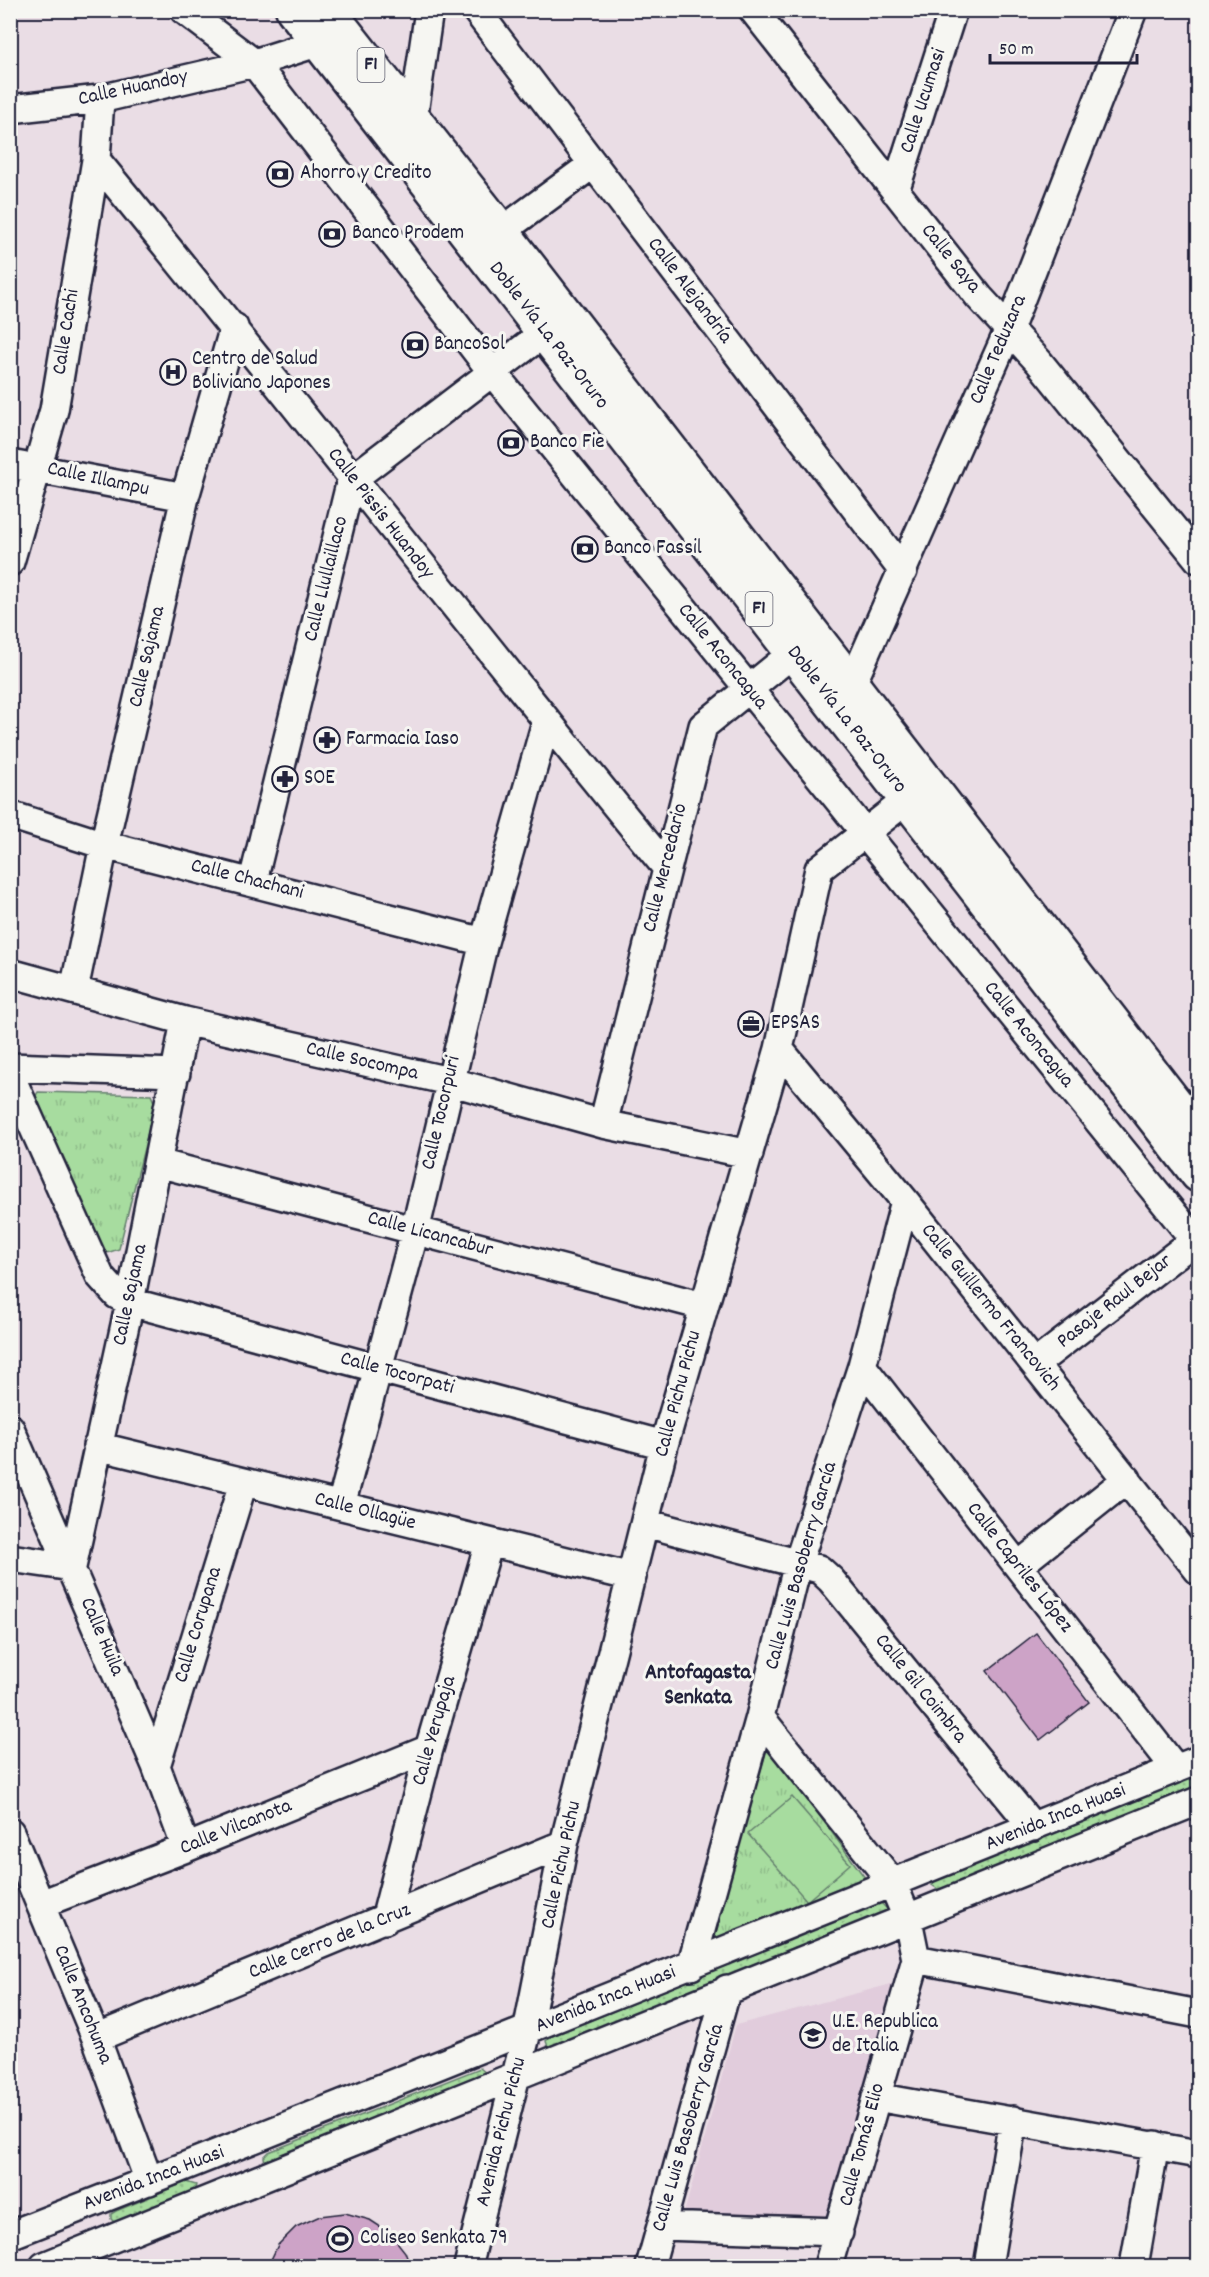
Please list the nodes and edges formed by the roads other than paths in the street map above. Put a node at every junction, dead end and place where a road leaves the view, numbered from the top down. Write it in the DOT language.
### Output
graph roads {
  1 [pos="184,10"];
  2 [pos="293,10"];
  3 [pos="328,10"];
  4 [pos="429,10"];
  5 [pos="476,10"];
  6 [pos="753,10"];
  7 [pos="953,10"];
  8 [pos="1133,10"];
  9 [pos="317,43"];
  10 [pos="254,63"];
  11 [pos="99,99"];
  12 [pos="10,110"];
  13 [pos="413,120"];
  14 [pos="96,160"];
  15 [pos="593,164"];
  16 [pos="895,191"];
  17 [pos="502,231"];
  18 [pos="234,327"];
  19 [pos="1010,327"];
  20 [pos="545,332"];
  21 [pos="493,373"];
  22 [pos="10,464"];
  23 [pos="38,467"];
  24 [pos="351,480"];
  25 [pos="185,497"];
  26 [pos="1198,559"];
  27 [pos="10,562"];
  28 [pos="903,571"];
  29 [pos="793,653"];
  30 [pos="852,684"];
  31 [pos="747,688"];
  32 [pos="546,722"];
  33 [pos="908,799"];
  34 [pos="10,815"];
  35 [pos="864,834"];
  36 [pos="104,844"];
  37 [pos="666,867"];
  38 [pos="253,881"];
  39 [pos="484,942"];
  40 [pos="10,973"];
  41 [pos="74,990"];
  42 [pos="185,1021"];
  43 [pos="779,1048"];
  44 [pos="10,1067"];
  45 [pos="176,1073"];
  46 [pos="10,1075"];
  47 [pos="448,1082"];
  48 [pos="603,1124"];
  49 [pos="1198,1132"];
  50 [pos="749,1154"];
  51 [pos="158,1163"];
  52 [pos="1198,1175"];
  53 [pos="905,1201"];
  54 [pos="415,1231"];
  55 [pos="1197,1242"];
  56 [pos="130,1302"];
  57 [pos="703,1306"];
  58 [pos="1035,1365"];
  59 [pos="862,1366"];
  60 [pos="377,1368"];
  61 [pos="10,1428"];
  62 [pos="664,1445"];
  63 [pos="97,1446"];
  64 [pos="1127,1479"];
  65 [pos="243,1483"];
  66 [pos="341,1505"];
  67 [pos="645,1523"];
  68 [pos="489,1543"];
  69 [pos="10,1558"];
  70 [pos="798,1563"];
  71 [pos="1018,1566"];
  72 [pos="72,1567"];
  73 [pos="1198,1570"];
  74 [pos="632,1577"];
  75 [pos="760,1716"];
  76 [pos="429,1749"];
  77 [pos="1187,1765"];
  78 [pos="156,1766"];
  79 [pos="1198,1801"];
  80 [pos="1033,1827"];
  81 [pos="11,1833"];
  82 [pos="564,1844"];
  83 [pos="186,1848"];
  84 [pos="892,1882"];
  85 [pos="41,1904"];
  86 [pos="385,1920"];
  87 [pos="908,1920"];
  88 [pos="916,1959"];
  89 [pos="691,1966"];
  90 [pos="727,1989"];
  91 [pos="1198,1992"];
  92 [pos="1159,2006"];
  93 [pos="1198,2014"];
  94 [pos="527,2032"];
  95 [pos="96,2038"];
  96 [pos="515,2078"];
  97 [pos="876,2097"];
  98 [pos="1013,2120"];
  99 [pos="1155,2145"];
  100 [pos="220,2153"];
  101 [pos="1198,2154"];
  102 [pos="149,2181"];
  103 [pos="237,2189"];
  104 [pos="64,2214"];
  105 [pos="662,2226"];
  106 [pos="839,2232"];
  107 [pos="10,2235"];
  108 [pos="78,2253"];
  109 [pos="44,2266"];
  110 [pos="468,2266"];
  111 [pos="650,2266"];
  112 [pos="828,2266"];
  113 [pos="988,2266"];
  114 [pos="1134,2266"];
  1 -- 10 [label="street, Calle Aconcagua"];
  2 -- 9 [label="highway, Doble Vía La Paz-Oruro / F1"];
  3 -- 13 [label="highway, Doble Vía La Paz-Oruro / F1"];
  4 -- 13 [label="street"];
  5 -- 15 [label="street, Calle Alejandría"];
  6 -- 16 [label="street, Calle Saya"];
  7 -- 16 [label="street, Calle Ucumasi"];
  8 -- 19 [label="street, Calle Teduzara"];
  9 -- 10 [label="street, Calle Huandoy"];
  9 -- 20 [label="highway, Doble Vía La Paz-Oruro / F1"];
  10 -- 11 [label="street, Calle Huandoy"];
  10 -- 21 [label="street, Calle Aconcagua"];
  11 -- 12 [label="street, Calle Huandoy"];
  11 -- 14 [label="street, Calle Cachi"];
  13 -- 17 [label="highway, Doble Vía La Paz-Oruro / F1"];
  14 -- 18 [label="street, Calle Pissis Huandoy"];
  14 -- 23 [label="street, Calle Cachi"];
  15 -- 17 [label="street"];
  15 -- 28 [label="street, Calle Alejandría"];
  16 -- 19 [label="street, Calle Saya"];
  17 -- 30 [label="highway, Doble Vía La Paz-Oruro / F1"];
  18 -- 24 [label="street, Calle Pissis Huandoy"];
  18 -- 25 [label="street, Calle Sajama"];
  19 -- 26 [label="street, Calle Saya"];
  19 -- 28 [label="street, Calle Teduzara"];
  20 -- 21 [label="street"];
  20 -- 29 [label="highway, Doble Vía La Paz-Oruro / F1"];
  21 -- 24 [label="street"];
  21 -- 31 [label="street, Calle Aconcagua"];
  22 -- 23 [label="street, Calle Illampu"];
  23 -- 25 [label="street, Calle Illampu"];
  23 -- 27 [label="street, Calle Cachi"];
  24 -- 32 [label="street, Calle Pissis Huandoy"];
  24 -- 38 [label="street, Calle Llullaillaco"];
  25 -- 36 [label="street, Calle Sajama"];
  28 -- 30 [label="street, Calle Teduzara"];
  29 -- 31 [label="street, Calle Mercedario"];
  29 -- 33 [label="highway, Doble Vía La Paz-Oruro / F1"];
  30 -- 49 [label="highway, Doble Vía La Paz-Oruro / F1"];
  31 -- 35 [label="street, Calle Aconcagua"];
  31 -- 37 [label="street, Calle Mercedario"];
  32 -- 37 [label="street, Calle Pissis Huandoy"];
  32 -- 39 [label="street, Calle Tocorpuri"];
  33 -- 35 [label="street, Calle Pichu Pichu"];
  33 -- 52 [label="highway, Doble Vía La Paz-Oruro / F1"];
  34 -- 36 [label="street, Calle Chachani"];
  35 -- 43 [label="street, Calle Pichu Pichu"];
  35 -- 55 [label="street, Calle Aconcagua"];
  36 -- 38 [label="street, Calle Chachani"];
  36 -- 41 [label="street, Calle Sajama"];
  37 -- 48 [label="street, Calle Mercedario"];
  38 -- 39 [label="street, Calle Chachani"];
  39 -- 47 [label="street, Calle Tocorpuri"];
  40 -- 41 [label="street, Calle Socompa"];
  41 -- 42 [label="street, Calle Socompa"];
  42 -- 45 [label="street, Calle Sajama"];
  42 -- 47 [label="street, Calle Socompa"];
  43 -- 50 [label="street, Calle Pichu Pichu"];
  43 -- 53 [label="street, Calle Guillermo Francovich"];
  44 -- 45 [label="street"];
  45 -- 51 [label="street, Calle Sajama"];
  46 -- 56 [label="street"];
  47 -- 48 [label="street, Calle Socompa"];
  47 -- 54 [label="street, Calle Tocorpuri"];
  48 -- 50 [label="street, Calle Socompa"];
  50 -- 57 [label="street, Calle Pichu Pichu"];
  51 -- 54 [label="street, Calle Licancabur"];
  51 -- 56 [label="street, Calle Sajama"];
  53 -- 58 [label="street, Calle Guillermo Francovich"];
  53 -- 59 [label="street, Calle Luis Basoberry García"];
  54 -- 57 [label="street, Calle Licancabur"];
  54 -- 60 [label="street, Calle Tocorpuri"];
  55 -- 58 [label="street, Pasaje Raul Bejar"];
  56 -- 60 [label="street, Calle Tocorpati"];
  56 -- 63 [label="street, Calle Sajama"];
  57 -- 62 [label="street, Calle Pichu Pichu"];
  58 -- 64 [label="street, Calle Guillermo Francovich"];
  59 -- 70 [label="street, Calle Luis Basoberry García"];
  59 -- 71 [label="street, Calle Capriles López"];
  60 -- 62 [label="street, Calle Tocorpati"];
  60 -- 66 [label="street, Calle Tocorpuri"];
  61 -- 72 [label="street, Calle Huila"];
  62 -- 67 [label="street, Calle Pichu Pichu"];
  63 -- 65 [label="street, Calle Ollagüe"];
  63 -- 72 [label="street, Calle Sajama"];
  64 -- 71 [label="street"];
  64 -- 73 [label="street, Calle Guillermo Francovich"];
  65 -- 66 [label="street, Calle Ollagüe"];
  65 -- 78 [label="street, Calle Corupana"];
  66 -- 68 [label="street, Calle Ollagüe"];
  67 -- 70 [label="street, Calle Gil Coimbra"];
  67 -- 74 [label="street, Calle Pichu Pichu"];
  68 -- 74 [label="street, Calle Ollagüe"];
  68 -- 76 [label="street, Calle Yerupaja"];
  69 -- 72 [label="street"];
  70 -- 75 [label="street, Calle Luis Basoberry García"];
  70 -- 80 [label="street, Calle Gil Coimbra"];
  71 -- 77 [label="street, Calle Capriles López"];
  72 -- 78 [label="street, Calle Huila"];
  74 -- 82 [label="street, Calle Pichu Pichu"];
  75 -- 84 [label="street, Calle Tomás Elio"];
  75 -- 89 [label="street, Calle Luis Basoberry García"];
  76 -- 83 [label="street, Calle Vilcanota"];
  76 -- 86 [label="street, Calle Yerupaja"];
  77 -- 80 [label="street, Avenida Inca Huasi"];
  78 -- 83 [label="street, Calle Huila"];
  79 -- 87 [label="street, Avenida Inca Huasi"];
  80 -- 84 [label="street, Avenida Inca Huasi"];
  81 -- 85 [label="street, Calle Ancohuma"];
  82 -- 86 [label="street, Calle Cerro de la Cruz"];
  82 -- 94 [label="street, Calle Pichu Pichu"];
  83 -- 85 [label="street, Calle Vilcanota"];
  84 -- 87 [label="street, Calle Tomás Elio"];
  84 -- 89 [label="street, Avenida Inca Huasi"];
  85 -- 95 [label="street, Calle Ancohuma"];
  86 -- 95 [label="street, Calle Cerro de la Cruz"];
  87 -- 88 [label="street, Calle Tomás Elio"];
  87 -- 90 [label="street, Avenida Inca Huasi"];
  88 -- 92 [label="street"];
  88 -- 97 [label="street, Calle Tomás Elio"];
  89 -- 94 [label="street, Avenida Inca Huasi"];
  90 -- 96 [label="street, Avenida Inca Huasi"];
  90 -- 105 [label="street, Calle Luis Basoberry García"];
  91 -- 92 [label="street"];
  92 -- 93 [label="street"];
  94 -- 96 [label="street, Avenida Pichu Pichu"];
  94 -- 100 [label="street, Avenida Inca Huasi"];
  95 -- 102 [label="street, Calle Ancohuma"];
  96 -- 103 [label="street, Avenida Inca Huasi"];
  96 -- 110 [label="street, Avenida Pichu Pichu"];
  97 -- 98 [label="street"];
  97 -- 106 [label="street, Calle Tomás Elio"];
  98 -- 99 [label="street"];
  98 -- 113 [label="street"];
  99 -- 101 [label="street"];
  99 -- 114 [label="street"];
  100 -- 102 [label="street, Avenida Inca Huasi"];
  100 -- 103 [label="street"];
  102 -- 104 [label="street, Avenida Inca Huasi"];
  103 -- 108 [label="street, Avenida Inca Huasi"];
  104 -- 107 [label="street, Avenida Inca Huasi"];
  104 -- 108 [label="street"];
  105 -- 106 [label="street"];
  105 -- 111 [label="street, Calle Luis Basoberry García"];
  106 -- 112 [label="street, Calle Tomás Elio"];
  108 -- 109 [label="street, Avenida Inca Huasi"];
}
